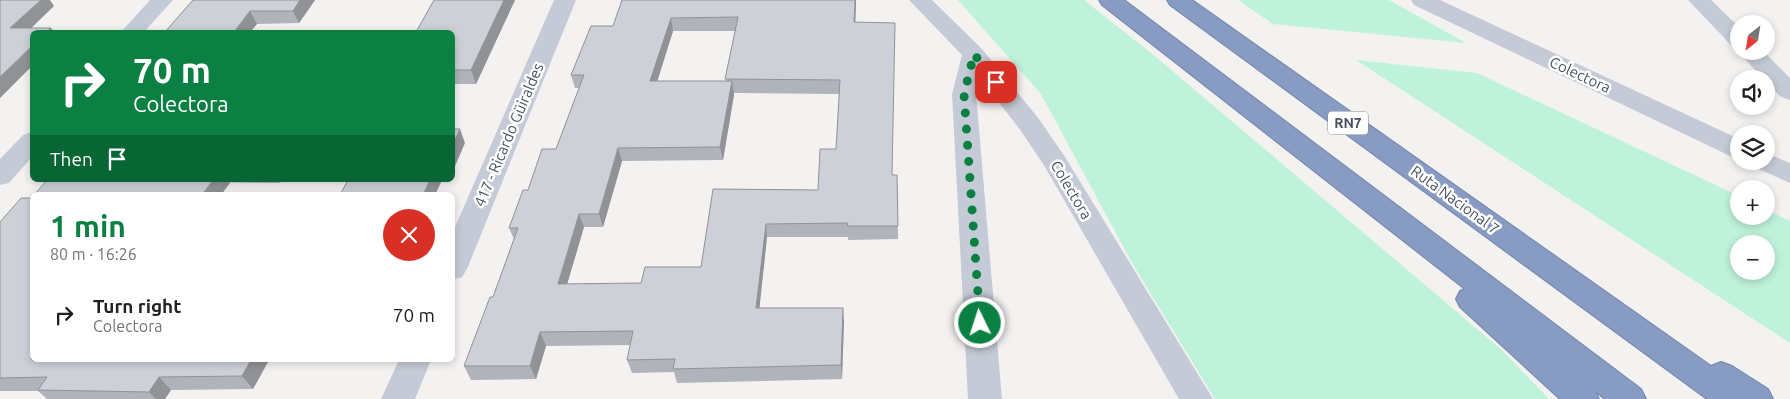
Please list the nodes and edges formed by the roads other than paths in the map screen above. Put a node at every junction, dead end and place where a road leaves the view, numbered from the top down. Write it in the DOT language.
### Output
graph roads {
  1 [pos="162,0"];
  2 [pos="565,0"];
  3 [pos="920,0"];
  4 [pos="1110,0"];
  5 [pos="1178,0"];
  6 [pos="1422,0"];
  7 [pos="1699,0"];
  8 [pos="134,30"];
  9 [pos="1730,31"];
  10 [pos="974,54"];
  11 [pos="1759,60"];
  12 [pos="1790,92"];
  13 [pos="30,143"];
  14 [pos="1730,146"];
  15 [pos="1300,147"];
  16 [pos="1775,167"];
  17 [pos="1790,174"];
  18 [pos="0,176"];
  19 [pos="1518,245"];
  20 [pos="455,262"];
  21 [pos="413,362"];
  22 [pos="398,399"];
  23 [pos="986,399"];
  24 [pos="1196,399"];
  25 [pos="1582,399"];
  26 [pos="1629,399"];
  27 [pos="1732,399"];
  28 [pos="1756,399"];
  1 -- 8 [label="street"];
  2 -- 20 [label="street, 417 - Ricardo Güiraldes"];
  3 -- 10 [label="street, Colectora"];
  4 -- 15 [label="highway"];
  5 -- 19 [label="highway, Ruta Nacional 7 / RN7"];
  6 -- 14 [label="street, Colectora"];
  7 -- 9 [label="street"];
  10 -- 23 [label="street"];
  10 -- 24 [label="street, Colectora"];
  11 -- 12 [label="street"];
  13 -- 18 [label="street"];
  15 -- 25 [label="highway"];
  15 -- 26 [label="highway"];
  16 -- 17 [label="street"];
  19 -- 27 [label="highway, Ruta Nacional 7 / RN7"];
  19 -- 28 [label="highway"];
  21 -- 22 [label="street"];
}
